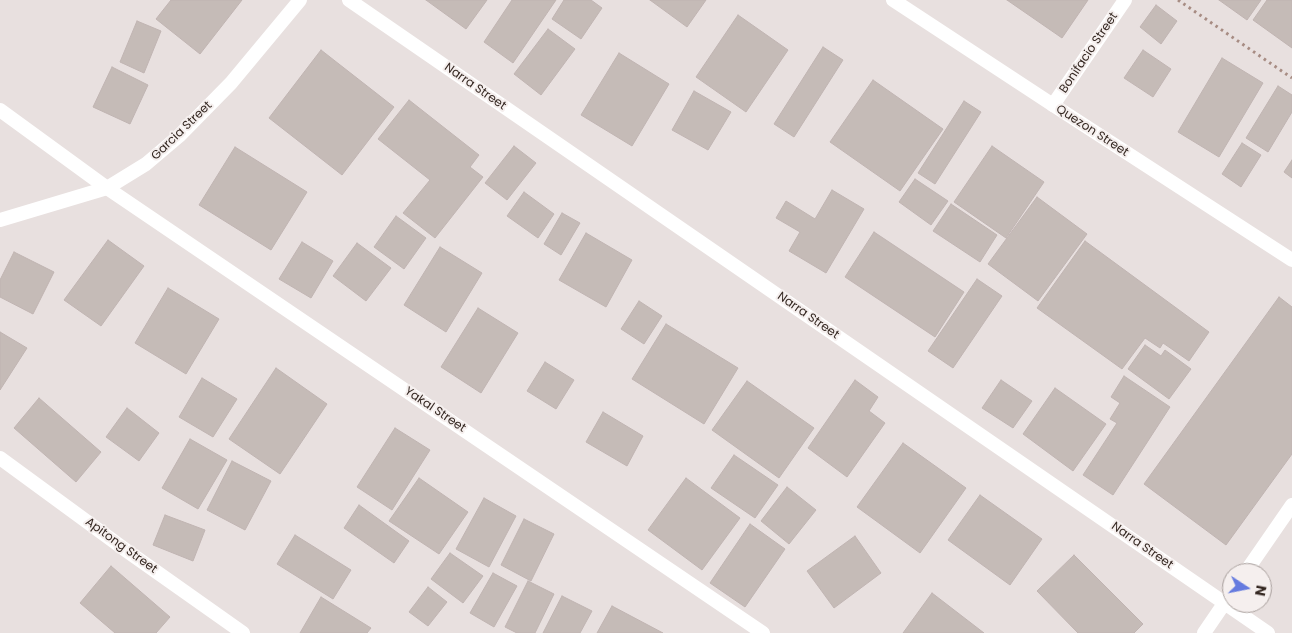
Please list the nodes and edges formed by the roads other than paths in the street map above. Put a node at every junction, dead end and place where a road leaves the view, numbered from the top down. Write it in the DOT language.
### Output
graph roads {
  1 [pos="300,0"];
  2 [pos="349,0"];
  3 [pos="893,0"];
  4 [pos="1124,0"];
  5 [pos="1053,106"];
  6 [pos="0,110"];
  7 [pos="107,188"];
  8 [pos="0,220"];
  9 [pos="1292,260"];
  10 [pos="0,458"];
  11 [pos="1292,505"];
  12 [pos="1252,563"];
  13 [pos="1222,594"];
  14 [pos="1222,607"];
  15 [pos="1245,613"];
  16 [pos="243,633"];
  17 [pos="763,633"];
  18 [pos="1204,633"];
  19 [pos="1268,633"];
  1 -- 7 [label="street, Garcia Street"];
  2 -- 13 [label="street, Narra Street"];
  3 -- 5 [label="street, Quezon Street"];
  4 -- 5 [label="street, Bonifacio Street"];
  5 -- 9 [label="street, Quezon Street"];
  6 -- 7 [label="street, Yakal Street"];
  7 -- 8 [label="street, Garcia Street"];
  7 -- 17 [label="street, Yakal Street"];
  10 -- 16 [label="street, Apitong Street"];
  11 -- 12 [label="street"];
  14 -- 18 [label="street"];
  15 -- 19 [label="street, Narra Street"];
}
